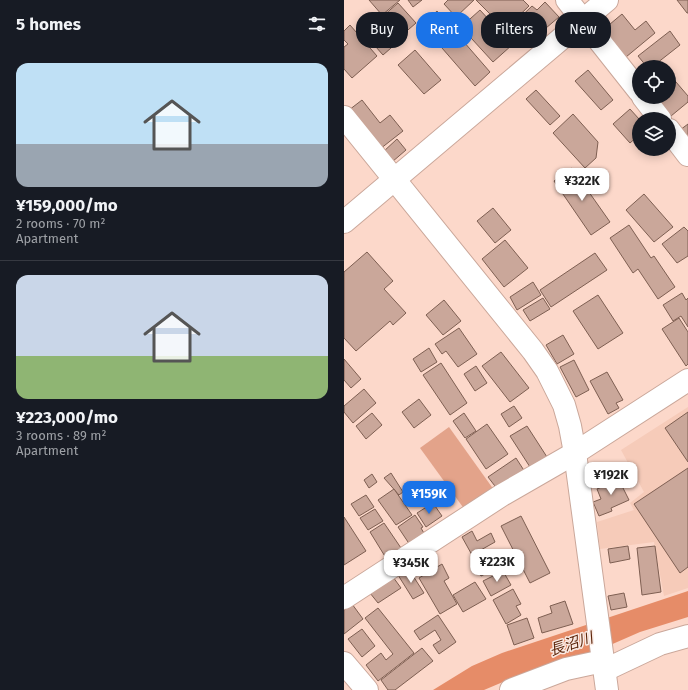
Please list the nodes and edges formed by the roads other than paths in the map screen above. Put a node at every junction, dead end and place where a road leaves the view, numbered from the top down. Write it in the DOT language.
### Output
graph roads {
  1 [pos="567,0"];
  2 [pos="607,0"];
  3 [pos="576,12"];
  4 [pos="593,12"];
  5 [pos="555,45"];
  6 [pos="605,48"];
  7 [pos="632,82"];
  8 [pos="648,104"];
  9 [pos="655,112"];
  10 [pos="344,117"];
  11 [pos="676,139"];
  12 [pos="688,155"];
  13 [pos="394,180"];
  14 [pos="344,222"];
  15 [pos="688,380"];
  16 [pos="575,453"];
  17 [pos="344,598"];
  18 [pos="688,636"];
  19 [pos="344,663"];
  20 [pos="604,669"];
  21 [pos="367,690"];
  22 [pos="511,690"];
  1 -- 3 [label="street"];
  2 -- 4 [label="street"];
  5 -- 13 [label="street"];
  6 -- 7 [label="street"];
  8 -- 9 [label="street"];
  10 -- 13 [label="street"];
  11 -- 12 [label="street"];
  13 -- 14 [label="street"];
  13 -- 16 [label="street"];
  15 -- 16 [label="street"];
  16 -- 17 [label="street"];
  16 -- 20 [label="street"];
  18 -- 20 [label="street"];
  19 -- 21 [label="street"];
  20 -- 22 [label="street"];
}
